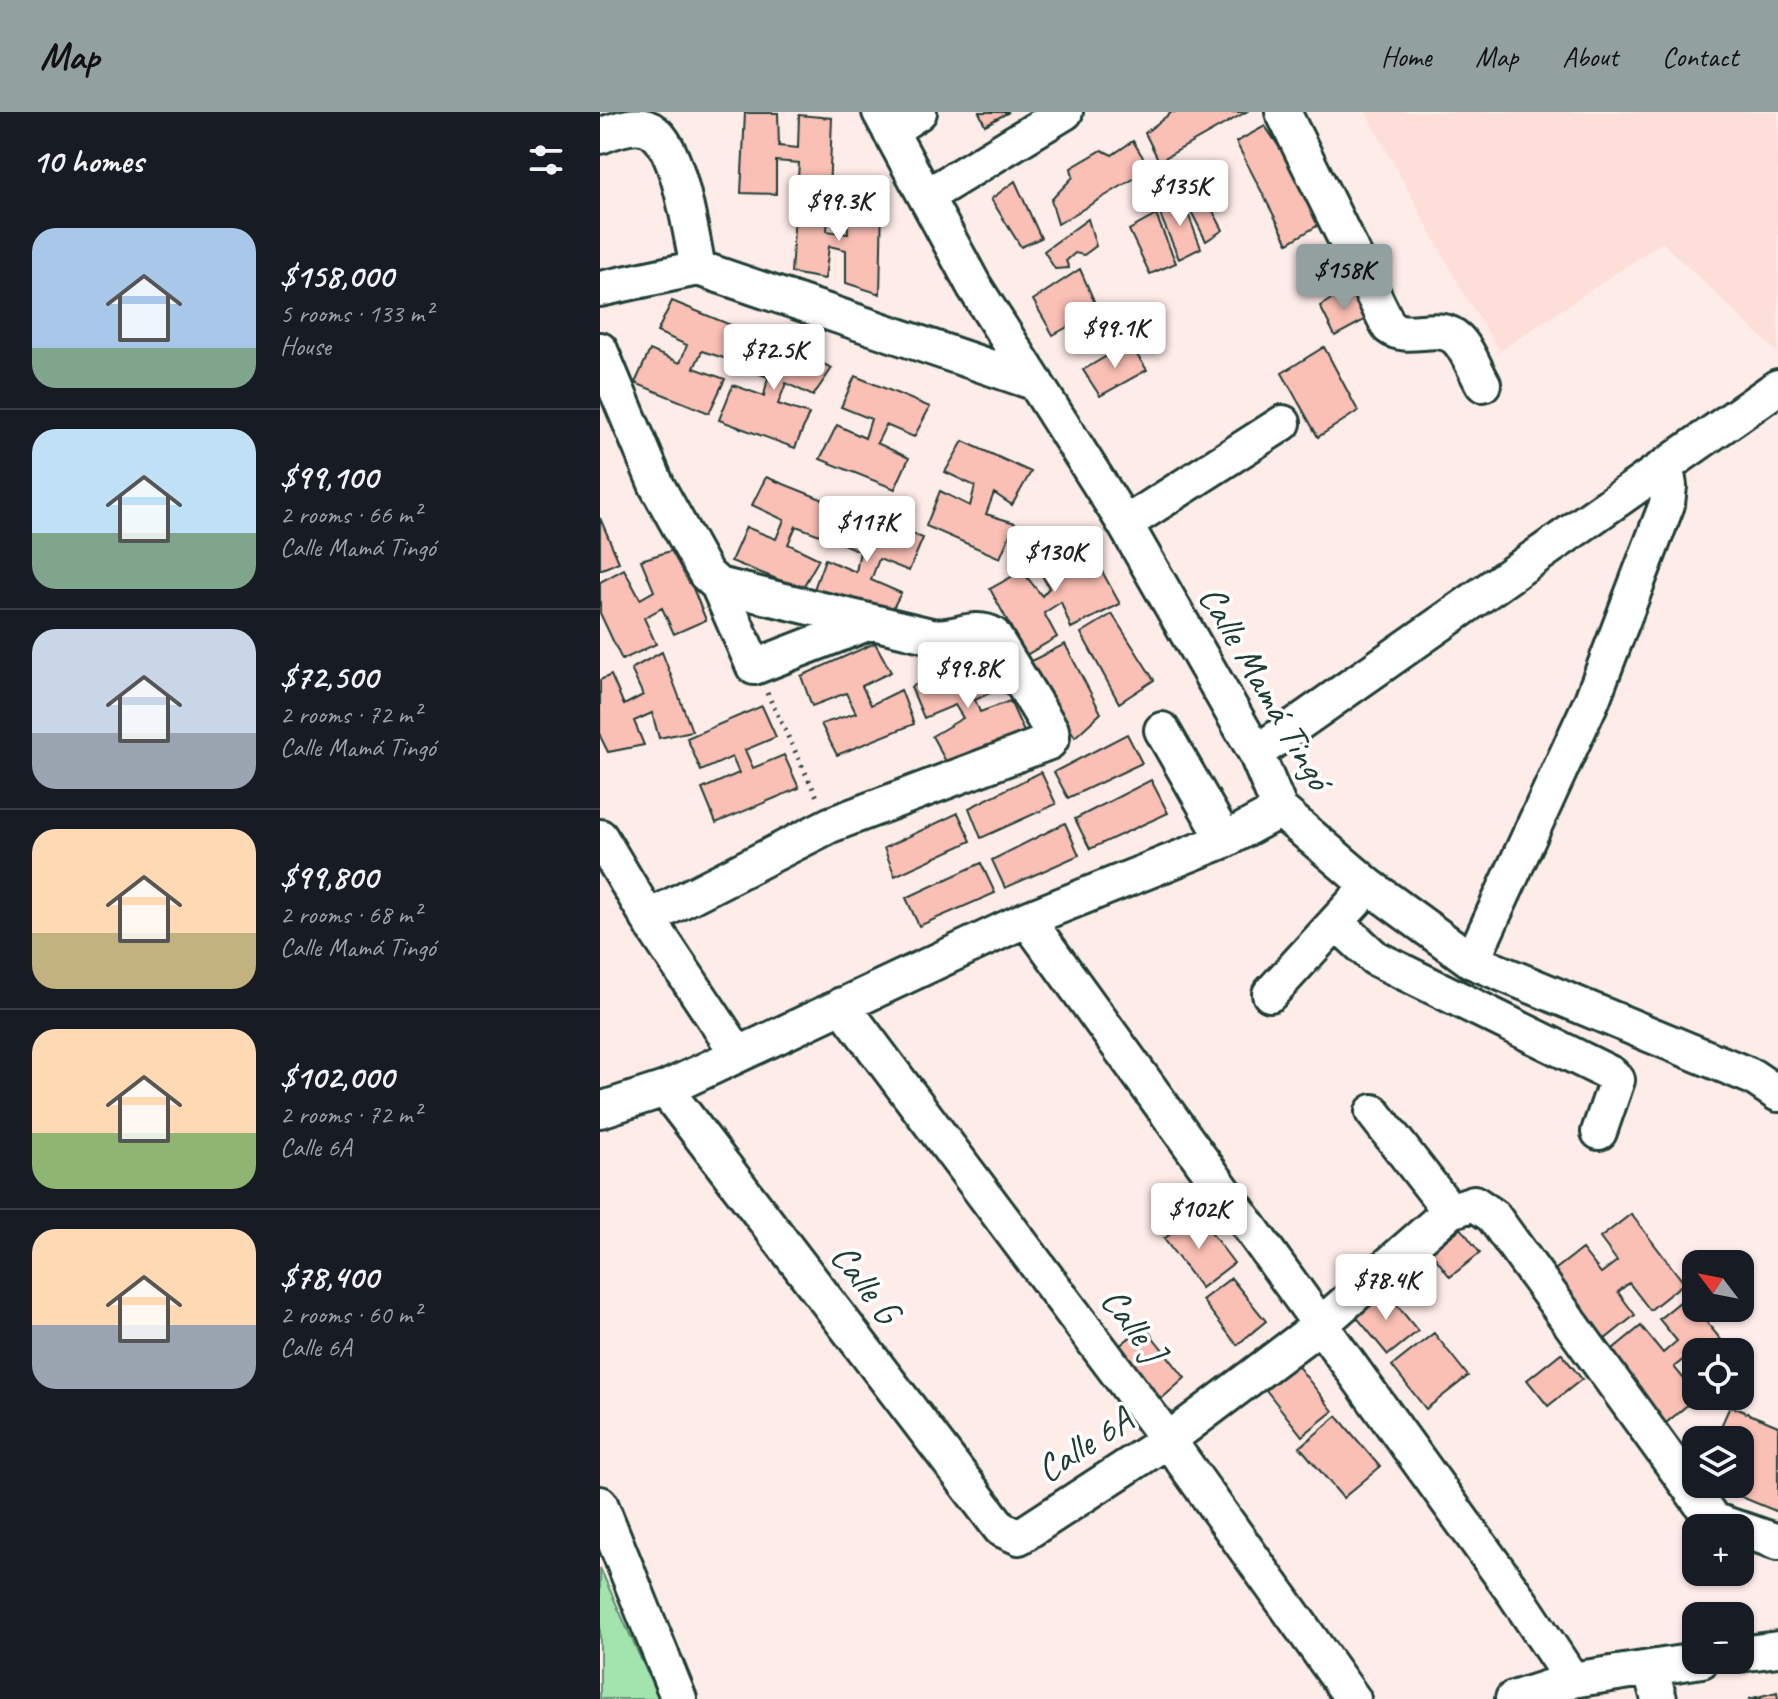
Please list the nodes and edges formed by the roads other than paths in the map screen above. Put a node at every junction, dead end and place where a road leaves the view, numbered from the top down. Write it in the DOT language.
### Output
graph roads {
  1 [pos="919,112"];
  2 [pos="1065,112"];
  3 [pos="1283,112"];
  4 [pos="885,121"];
  5 [pos="600,136"];
  6 [pos="927,196"];
  7 [pos="698,268"];
  8 [pos="600,289"];
  9 [pos="600,350"];
  10 [pos="1036,383"];
  11 [pos="1483,384"];
  12 [pos="1778,387"];
  13 [pos="1283,423"];
  14 [pos="1666,468"];
  15 [pos="1125,524"];
  16 [pos="718,585"];
  17 [pos="870,622"];
  18 [pos="1162,730"];
  19 [pos="1256,753"];
  20 [pos="1280,810"];
  21 [pos="600,837"];
  22 [pos="1225,840"];
  23 [pos="1369,886"];
  24 [pos="648,918"];
  25 [pos="1027,919"];
  26 [pos="1336,922"];
  27 [pos="1472,961"];
  28 [pos="1270,994"];
  29 [pos="842,1005"];
  30 [pos="738,1054"];
  31 [pos="665,1089"];
  32 [pos="1778,1094"];
  33 [pos="600,1110"];
  34 [pos="1373,1112"];
  35 [pos="1599,1132"];
  36 [pos="1462,1207"];
  37 [pos="1319,1326"];
  38 [pos="1168,1440"];
  39 [pos="600,1504"];
  40 [pos="1709,1514"];
  41 [pos="1001,1529"];
  42 [pos="1754,1534"];
  43 [pos="1778,1542"];
  44 [pos="613,1573"];
  45 [pos="1778,1649"];
  46 [pos="1754,1652"];
  47 [pos="1682,1670"];
  48 [pos="1572,1680"];
  49 [pos="1654,1684"];
  50 [pos="679,1699"];
  51 [pos="1353,1699"];
  52 [pos="1513,1699"];
  1 -- 4 [label="street"];
  2 -- 6 [label="street"];
  3 -- 11 [label="street"];
  4 -- 6 [label="street, Calle Mamá Tingó"];
  5 -- 7 [label="street"];
  6 -- 10 [label="street, Calle Mamá Tingó"];
  7 -- 8 [label="street"];
  7 -- 10 [label="street"];
  9 -- 16 [label="street"];
  10 -- 15 [label="street, Calle Mamá Tingó"];
  12 -- 14 [label="street"];
  13 -- 15 [label="street"];
  14 -- 19 [label="street"];
  14 -- 27 [label="street"];
  15 -- 19 [label="street, Calle Mamá Tingó"];
  16 -- 17 [label="street"];
  16 -- 17 [label="street"];
  17 -- 24 [label="street"];
  18 -- 22 [label="street"];
  19 -- 20 [label="street, Calle Mamá Tingó"];
  20 -- 22 [label="street"];
  20 -- 23 [label="street, Calle Mamá Tingó"];
  21 -- 24 [label="street"];
  22 -- 25 [label="street"];
  23 -- 26 [label="street"];
  23 -- 27 [label="street, Calle Mamá Tingó"];
  24 -- 30 [label="street"];
  25 -- 29 [label="street"];
  25 -- 37 [label="street"];
  26 -- 28 [label="street"];
  26 -- 35 [label="street"];
  27 -- 32 [label="street, Calle Mamá Tingó"];
  29 -- 30 [label="street"];
  29 -- 38 [label="street, Calle J"];
  30 -- 31 [label="street"];
  31 -- 33 [label="street"];
  31 -- 41 [label="street, Calle G"];
  34 -- 36 [label="street"];
  36 -- 37 [label="street, Calle 6A"];
  36 -- 40 [label="street"];
  37 -- 38 [label="street, Calle 6A"];
  37 -- 48 [label="street"];
  38 -- 41 [label="street, Calle 6A"];
  38 -- 51 [label="street, Calle J"];
  39 -- 44 [label="street"];
  42 -- 43 [label="street"];
  44 -- 50 [label="street"];
  45 -- 46 [label="street"];
  47 -- 49 [label="street"];
  48 -- 49 [label="street"];
  48 -- 52 [label="street"];
}
